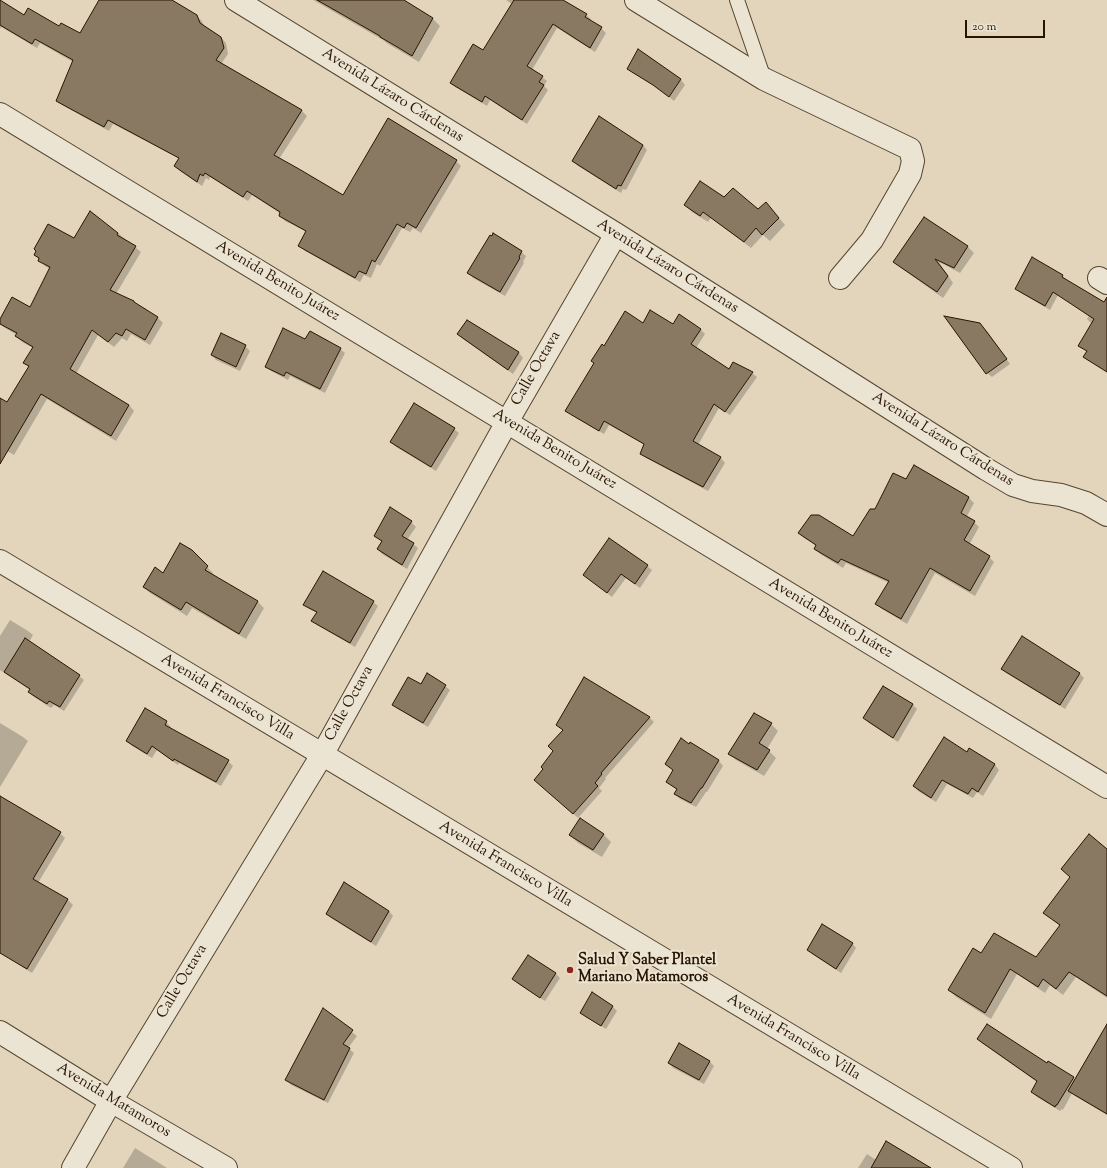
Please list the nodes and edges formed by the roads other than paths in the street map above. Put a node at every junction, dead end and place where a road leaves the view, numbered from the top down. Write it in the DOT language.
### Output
graph roads {
  1 [pos="236,0"];
  2 [pos="636,0"];
  3 [pos="737,0"];
  4 [pos="764,79"];
  5 [pos="0,114"];
  6 [pos="616,234"];
  7 [pos="840,278"];
  8 [pos="507,422"];
  9 [pos="1107,515"];
  10 [pos="0,561"];
  11 [pos="322,755"];
  12 [pos="1107,787"];
  13 [pos="0,1032"];
  14 [pos="111,1101"];
  15 [pos="73,1168"];
  16 [pos="226,1168"];
  17 [pos="1011,1168"];
  1 -- 6 [label="street, Avenida Lázaro Cárdenas"];
  2 -- 4 [label="street"];
  3 -- 4 [label="lane"];
  4 -- 7 [label="street"];
  5 -- 8 [label="street, Avenida Benito Juárez"];
  6 -- 8 [label="street, Calle Octava"];
  6 -- 9 [label="street, Avenida Lázaro Cárdenas"];
  8 -- 11 [label="street, Calle Octava"];
  8 -- 12 [label="street, Avenida Benito Juárez"];
  10 -- 11 [label="street, Avenida Francisco Villa"];
  11 -- 14 [label="street, Calle Octava"];
  11 -- 17 [label="street, Avenida Francisco Villa"];
  13 -- 14 [label="street, Avenida Matamoros"];
  14 -- 15 [label="street, Calle Octava"];
  14 -- 16 [label="street, Avenida Matamoros"];
}
